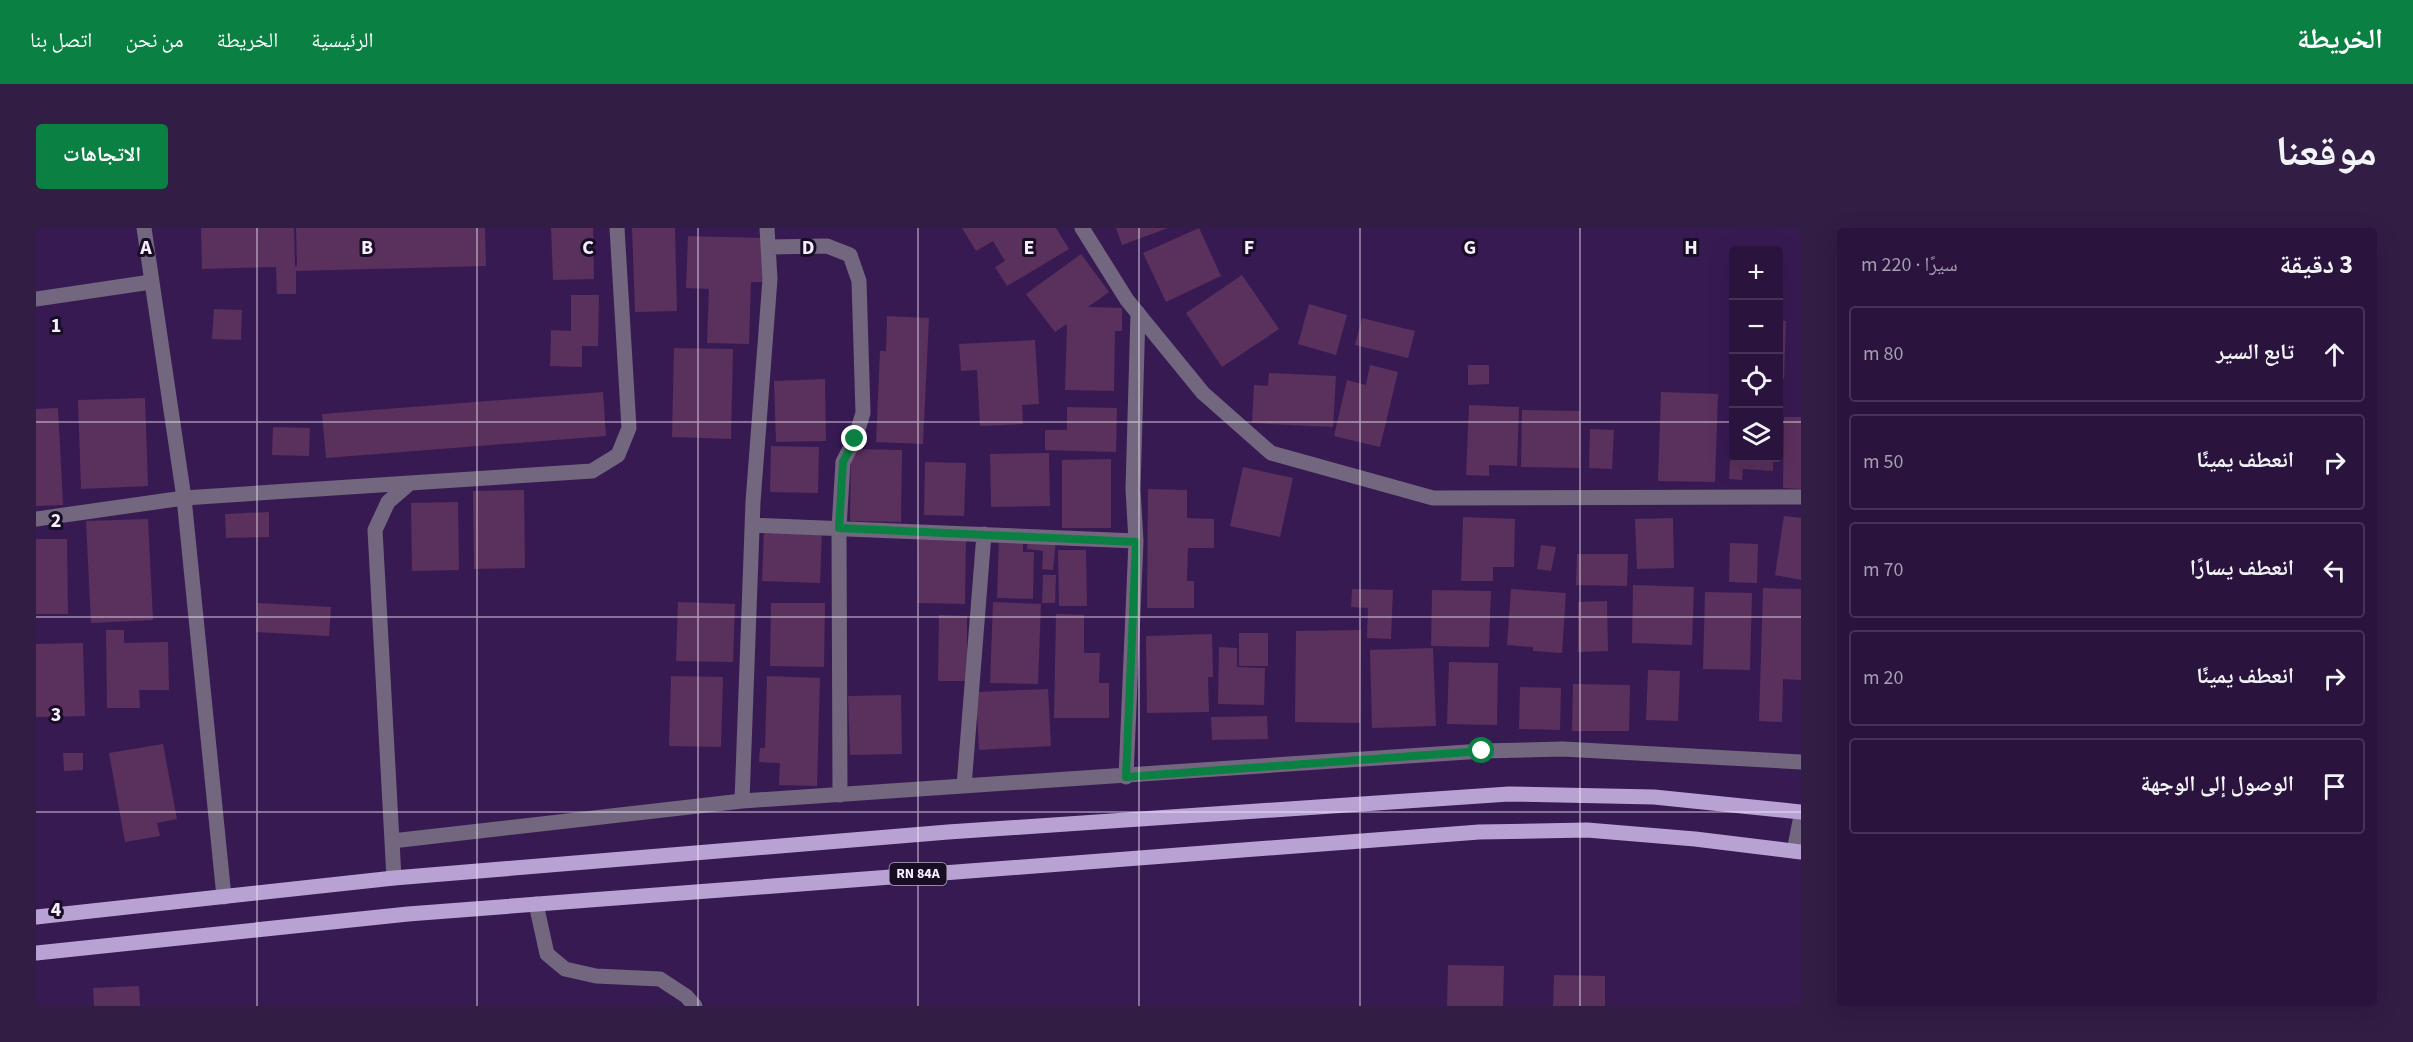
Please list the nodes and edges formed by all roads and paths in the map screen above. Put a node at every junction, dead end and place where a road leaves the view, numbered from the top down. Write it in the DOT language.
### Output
graph roads {
  1 [pos="144,228"];
  2 [pos="617,228"];
  3 [pos="767,228"];
  4 [pos="1082,228"];
  5 [pos="768,247"];
  6 [pos="151,282"];
  7 [pos="36,298"];
  8 [pos="1138,313"];
  9 [pos="410,483"];
  10 [pos="1801,497"];
  11 [pos="184,498"];
  12 [pos="36,519"];
  13 [pos="752,525"];
  14 [pos="839,528"];
  15 [pos="984,534"];
  16 [pos="1136,542"];
  17 [pos="1801,762"];
  18 [pos="1126,777"];
  19 [pos="964,786"];
  20 [pos="840,795"];
  21 [pos="742,801"];
  22 [pos="1801,814"];
  23 [pos="392,841"];
  24 [pos="1797,851"];
  25 [pos="394,878"];
  26 [pos="224,897"];
  27 [pos="536,904"];
  28 [pos="36,917"];
  29 [pos="36,953"];
  30 [pos="695,1006"];
  1 -- 6 [label="street"];
  2 -- 9 [label="street"];
  3 -- 5 [label="street"];
  4 -- 8 [label="street"];
  5 -- 13 [label="street"];
  5 -- 14 [label="street"];
  6 -- 7 [label="street"];
  6 -- 11 [label="street"];
  8 -- 10 [label="street"];
  8 -- 16 [label="street"];
  9 -- 11 [label="street"];
  9 -- 23 [label="street"];
  11 -- 12 [label="street"];
  11 -- 26 [label="street"];
  13 -- 14 [label="street"];
  13 -- 21 [label="street"];
  14 -- 15 [label="street"];
  14 -- 20 [label="street"];
  15 -- 16 [label="street"];
  15 -- 19 [label="street"];
  16 -- 18 [label="street"];
  17 -- 18 [label="street"];
  18 -- 19 [label="street"];
  19 -- 20 [label="street"];
  20 -- 21 [label="street"];
  21 -- 23 [label="street"];
  22 -- 24 [label="street"];
  22 -- 25 [label="main road"];
  23 -- 25 [label="street"];
  24 -- 27 [label="main road, RN 84A"];
  25 -- 26 [label="main road"];
  26 -- 28 [label="main road"];
  27 -- 29 [label="main road, RN 84A"];
  27 -- 30 [label="street"];
}
